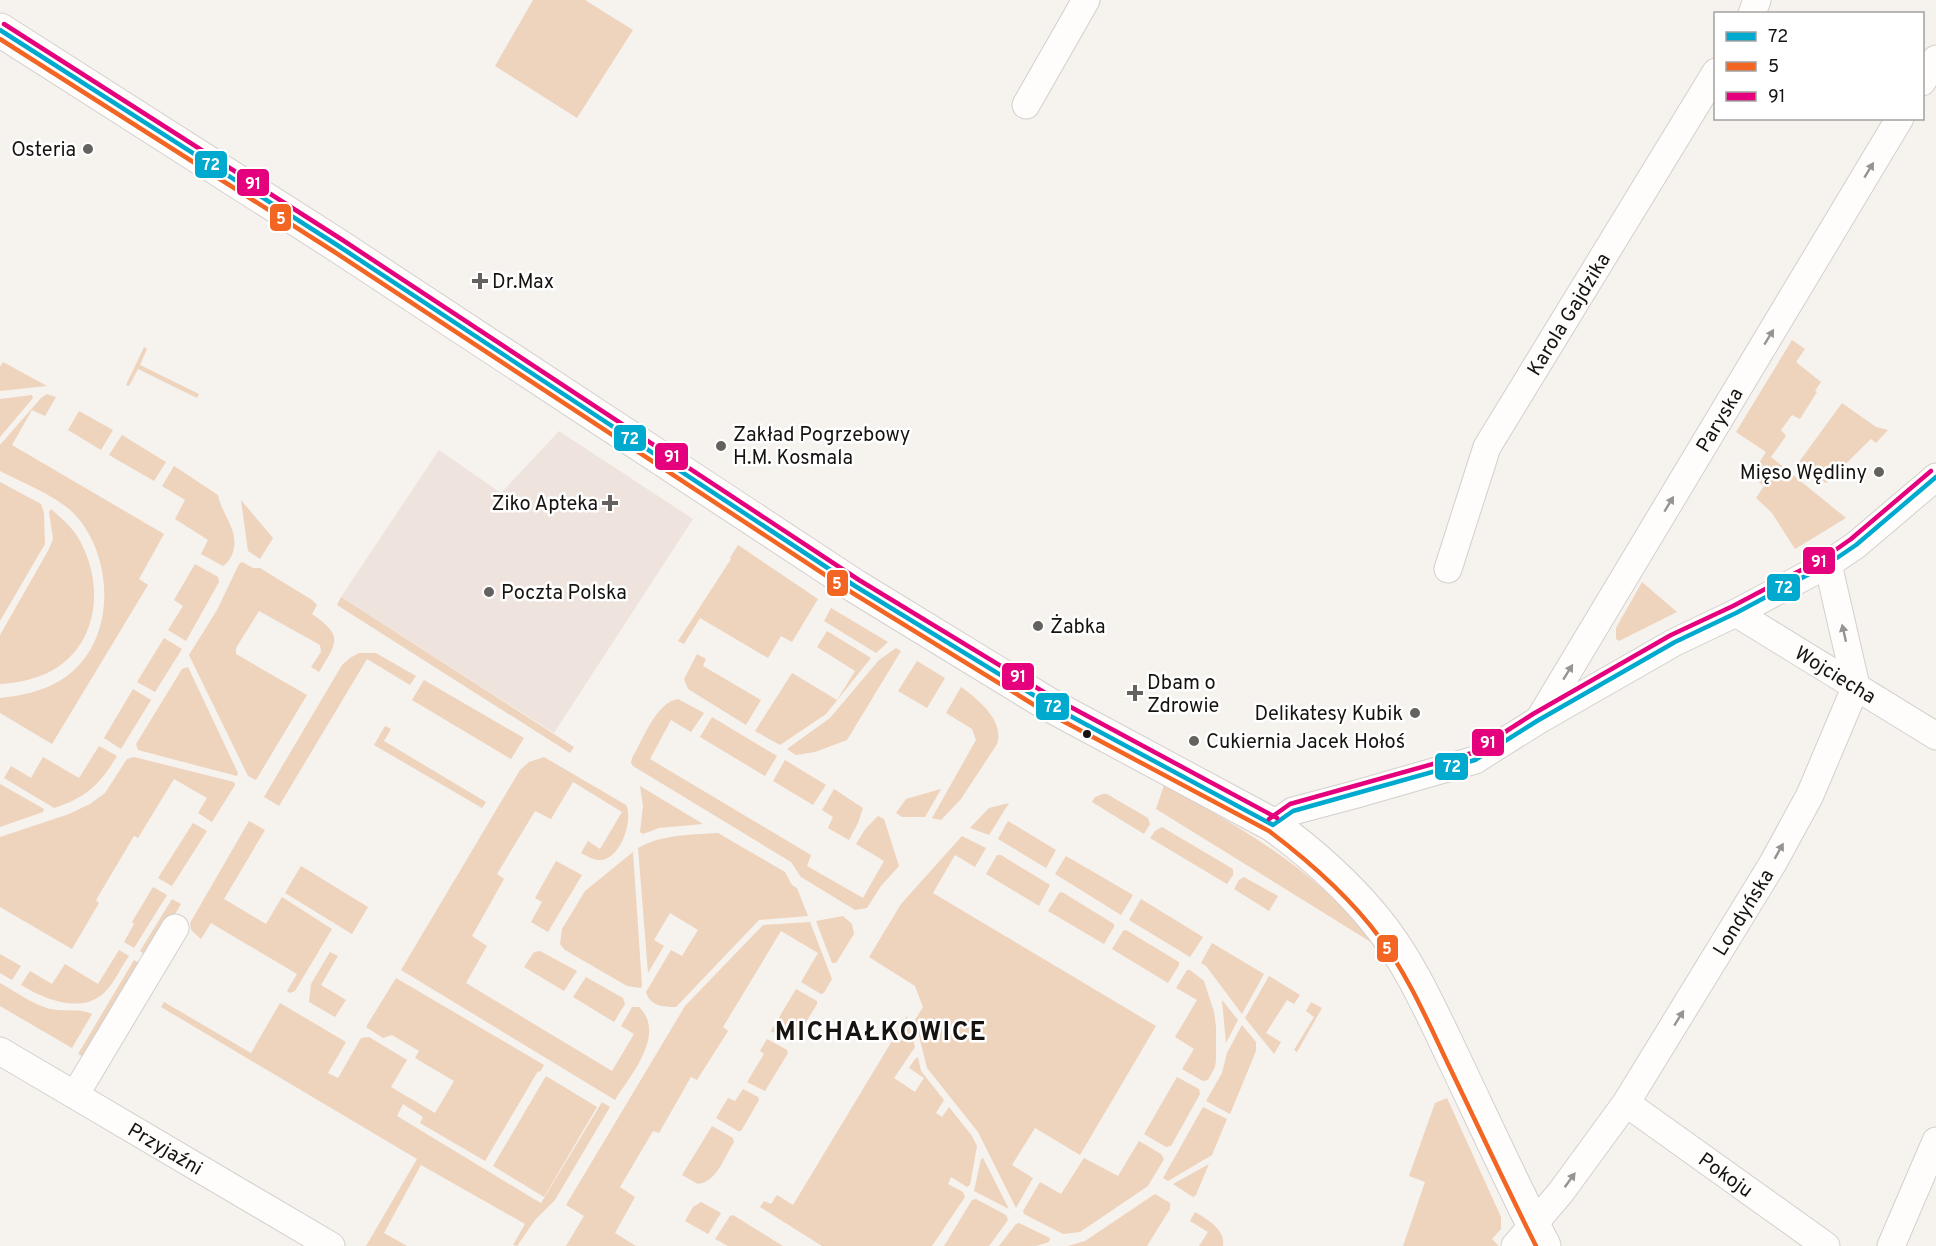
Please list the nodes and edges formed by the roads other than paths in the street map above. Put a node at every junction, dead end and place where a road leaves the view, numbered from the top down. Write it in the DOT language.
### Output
graph roads {
  1 [pos="1086,0"];
  2 [pos="0,30"];
  3 [pos="1936,59"];
  4 [pos="1714,75"];
  5 [pos="1924,80"];
  6 [pos="1026,105"];
  7 [pos="1899,120"];
  8 [pos="1936,477"];
  9 [pos="1828,564"];
  10 [pos="1448,569"];
  11 [pos="1736,613"];
  12 [pos="1856,686"];
  13 [pos="1537,721"];
  14 [pos="1936,736"];
  15 [pos="1273,825"];
  16 [pos="175,928"];
  17 [pos="0,1051"];
  18 [pos="75,1095"];
  19 [pos="1626,1103"];
  20 [pos="1936,1141"];
  21 [pos="1531,1239"];
  22 [pos="331,1246"];
  23 [pos="1826,1246"];
  24 [pos="1892,1246"];
  1 -- 6 [label="street"];
  2 -- 15 [label="street"];
  3 -- 5 [label="street"];
  4 -- 10 [label="street, Karola Gajdzika"];
  13 -- 7 [label="street, Paryska, one-way"];
  8 -- 9 [label="street"];
  9 -- 11 [label="street"];
  12 -- 9 [label="street, one-way"];
  11 -- 12 [label="street, Wojciecha"];
  11 -- 13 [label="street"];
  12 -- 14 [label="street, Wojciecha"];
  19 -- 12 [label="street, Londyńska, one-way"];
  13 -- 15 [label="street"];
  15 -- 21 [label="street"];
  16 -- 18 [label="street"];
  17 -- 18 [label="street, Przyjaźni"];
  18 -- 22 [label="street, Przyjaźni"];
  21 -- 19 [label="street, Londyńska, one-way"];
  19 -- 23 [label="street, Pokoju"];
  20 -- 24 [label="street"];
}
